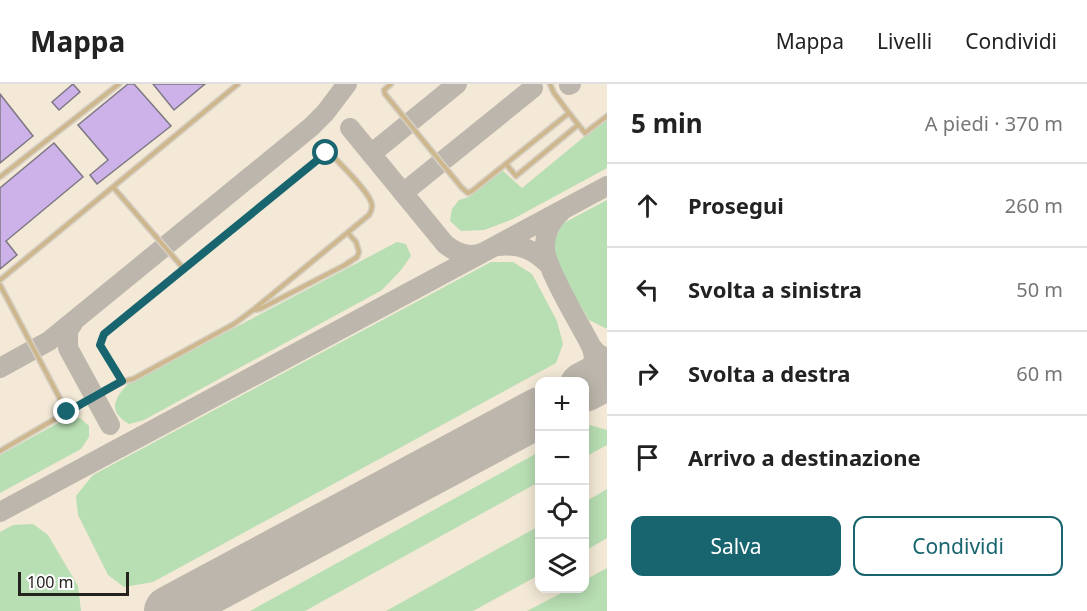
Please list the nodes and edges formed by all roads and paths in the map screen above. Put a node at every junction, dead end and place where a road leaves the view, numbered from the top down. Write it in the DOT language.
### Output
graph roads {
  1 [pos="119,84"];
  2 [pos="238,84"];
  3 [pos="391,84"];
  4 [pos="550,84"];
  5 [pos="569,113"];
  6 [pos="607,116"];
  7 [pos="578,125"];
  8 [pos="506,164"];
  9 [pos="0,177"];
  10 [pos="113,187"];
  11 [pos="348,232"];
  12 [pos="184,269"];
  13 [pos="0,280"];
  14 [pos="0,285"];
  15 [pos="253,310"];
  16 [pos="122,381"];
  17 [pos="67,412"];
  18 [pos="0,451"];
  1 -- 9 [label="lane"];
  2 -- 10 [label="lane"];
  3 -- 8 [label="lane"];
  4 -- 5 [label="lane"];
  5 -- 7 [label="lane"];
  5 -- 8 [label="lane"];
  6 -- 7 [label="lane"];
  7 -- 8 [label="lane"];
  10 -- 12 [label="lane"];
  10 -- 13 [label="lane"];
  11 -- 12 [label="lane"];
  11 -- 15 [label="lane"];
  11 -- 15 [label="lane"];
  12 -- 16 [label="lane"];
  14 -- 17 [label="lane"];
  15 -- 16 [label="lane"];
  16 -- 17 [label="lane"];
  17 -- 18 [label="lane"];
}
